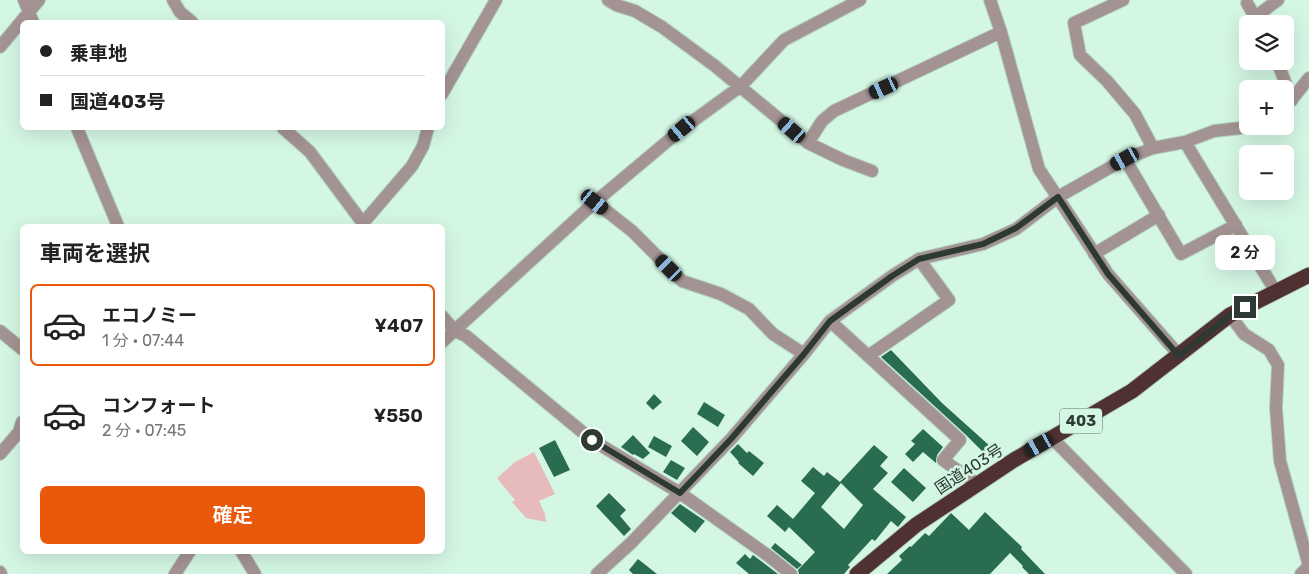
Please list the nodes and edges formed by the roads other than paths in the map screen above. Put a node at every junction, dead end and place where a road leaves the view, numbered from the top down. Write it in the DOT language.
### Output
graph roads {
  1 [pos="24,0"];
  2 [pos="39,0"];
  3 [pos="173,0"];
  4 [pos="496,0"];
  5 [pos="608,0"];
  6 [pos="860,0"];
  7 [pos="990,0"];
  8 [pos="1123,0"];
  9 [pos="1278,0"];
  10 [pos="1247,3"];
  11 [pos="1254,15"];
  12 [pos="1262,15"];
  13 [pos="31,18"];
  14 [pos="190,20"];
  15 [pos="20,28"];
  16 [pos="1001,32"];
  17 [pos="0,47"];
  18 [pos="1309,78"];
  19 [pos="741,86"];
  20 [pos="445,89"];
  21 [pos="1294,97"];
  22 [pos="1239,128"];
  23 [pos="78,130"];
  24 [pos="285,130"];
  25 [pos="427,130"];
  26 [pos="1185,142"];
  27 [pos="808,143"];
  28 [pos="1153,148"];
  29 [pos="1125,159"];
  30 [pos="872,171"];
  31 [pos="1058,197"];
  32 [pos="595,202"];
  33 [pos="1159,215"];
  34 [pos="117,224"];
  35 [pos="363,224"];
  36 [pos="365,224"];
  37 [pos="1236,225"];
  38 [pos="1094,254"];
  39 [pos="919,259"];
  40 [pos="1309,275"];
  41 [pos="1276,292"];
  42 [pos="1230,315"];
  43 [pos="445,319"];
  44 [pos="830,321"];
  45 [pos="0,331"];
  46 [pos="455,331"];
  47 [pos="445,339"];
  48 [pos="20,347"];
  49 [pos="804,354"];
  50 [pos="868,356"];
  51 [pos="1179,356"];
  52 [pos="20,429"];
  53 [pos="1052,438"];
  54 [pos="0,454"];
  55 [pos="977,484"];
  56 [pos="680,493"];
  57 [pos="188,554"];
  58 [pos="243,554"];
  59 [pos="175,574"];
  60 [pos="255,574"];
  61 [pos="597,574"];
  62 [pos="791,574"];
  63 [pos="857,574"];
  64 [pos="1186,574"];
  65 [pos="1301,574"];
  1 -- 13 [label="street"];
  2 -- 13 [label="street"];
  3 -- 14 [label="street"];
  4 -- 20 [label="street"];
  5 -- 19 [label="street"];
  6 -- 19 [label="street"];
  7 -- 16 [label="street"];
  8 -- 28 [label="street"];
  9 -- 12 [label="street"];
  10 -- 11 [label="street"];
  15 -- 17 [label="street"];
  16 -- 27 [label="street"];
  16 -- 31 [label="street"];
  18 -- 21 [label="street"];
  19 -- 27 [label="street"];
  19 -- 32 [label="street"];
  22 -- 26 [label="street"];
  23 -- 34 [label="street"];
  24 -- 35 [label="street"];
  25 -- 36 [label="street"];
  26 -- 28 [label="street"];
  26 -- 37 [label="street"];
  27 -- 30 [label="street"];
  28 -- 29 [label="street"];
  29 -- 31 [label="street"];
  29 -- 33 [label="street"];
  31 -- 38 [label="street"];
  31 -- 39 [label="street"];
  32 -- 46 [label="street"];
  32 -- 49 [label="street"];
  33 -- 37 [label="street"];
  33 -- 38 [label="street"];
  37 -- 41 [label="street"];
  38 -- 51 [label="street"];
  39 -- 44 [label="street"];
  39 -- 50 [label="street"];
  40 -- 41 [label="highway, 国道403号 / 403"];
  41 -- 42 [label="highway, 国道403号 / 403"];
  42 -- 51 [label="highway, 国道403号 / 403"];
  42 -- 65 [label="street"];
  43 -- 46 [label="street"];
  44 -- 49 [label="street"];
  44 -- 50 [label="street"];
  45 -- 48 [label="street"];
  46 -- 47 [label="street"];
  46 -- 56 [label="street"];
  49 -- 56 [label="street"];
  50 -- 55 [label="street"];
  51 -- 53 [label="highway, 国道403号 / 403"];
  52 -- 54 [label="street"];
  53 -- 55 [label="highway, 国道403号 / 403"];
  53 -- 64 [label="street"];
  55 -- 63 [label="highway, 国道403号 / 403"];
  56 -- 61 [label="street"];
  56 -- 62 [label="street"];
  57 -- 59 [label="street"];
  58 -- 60 [label="street"];
}
